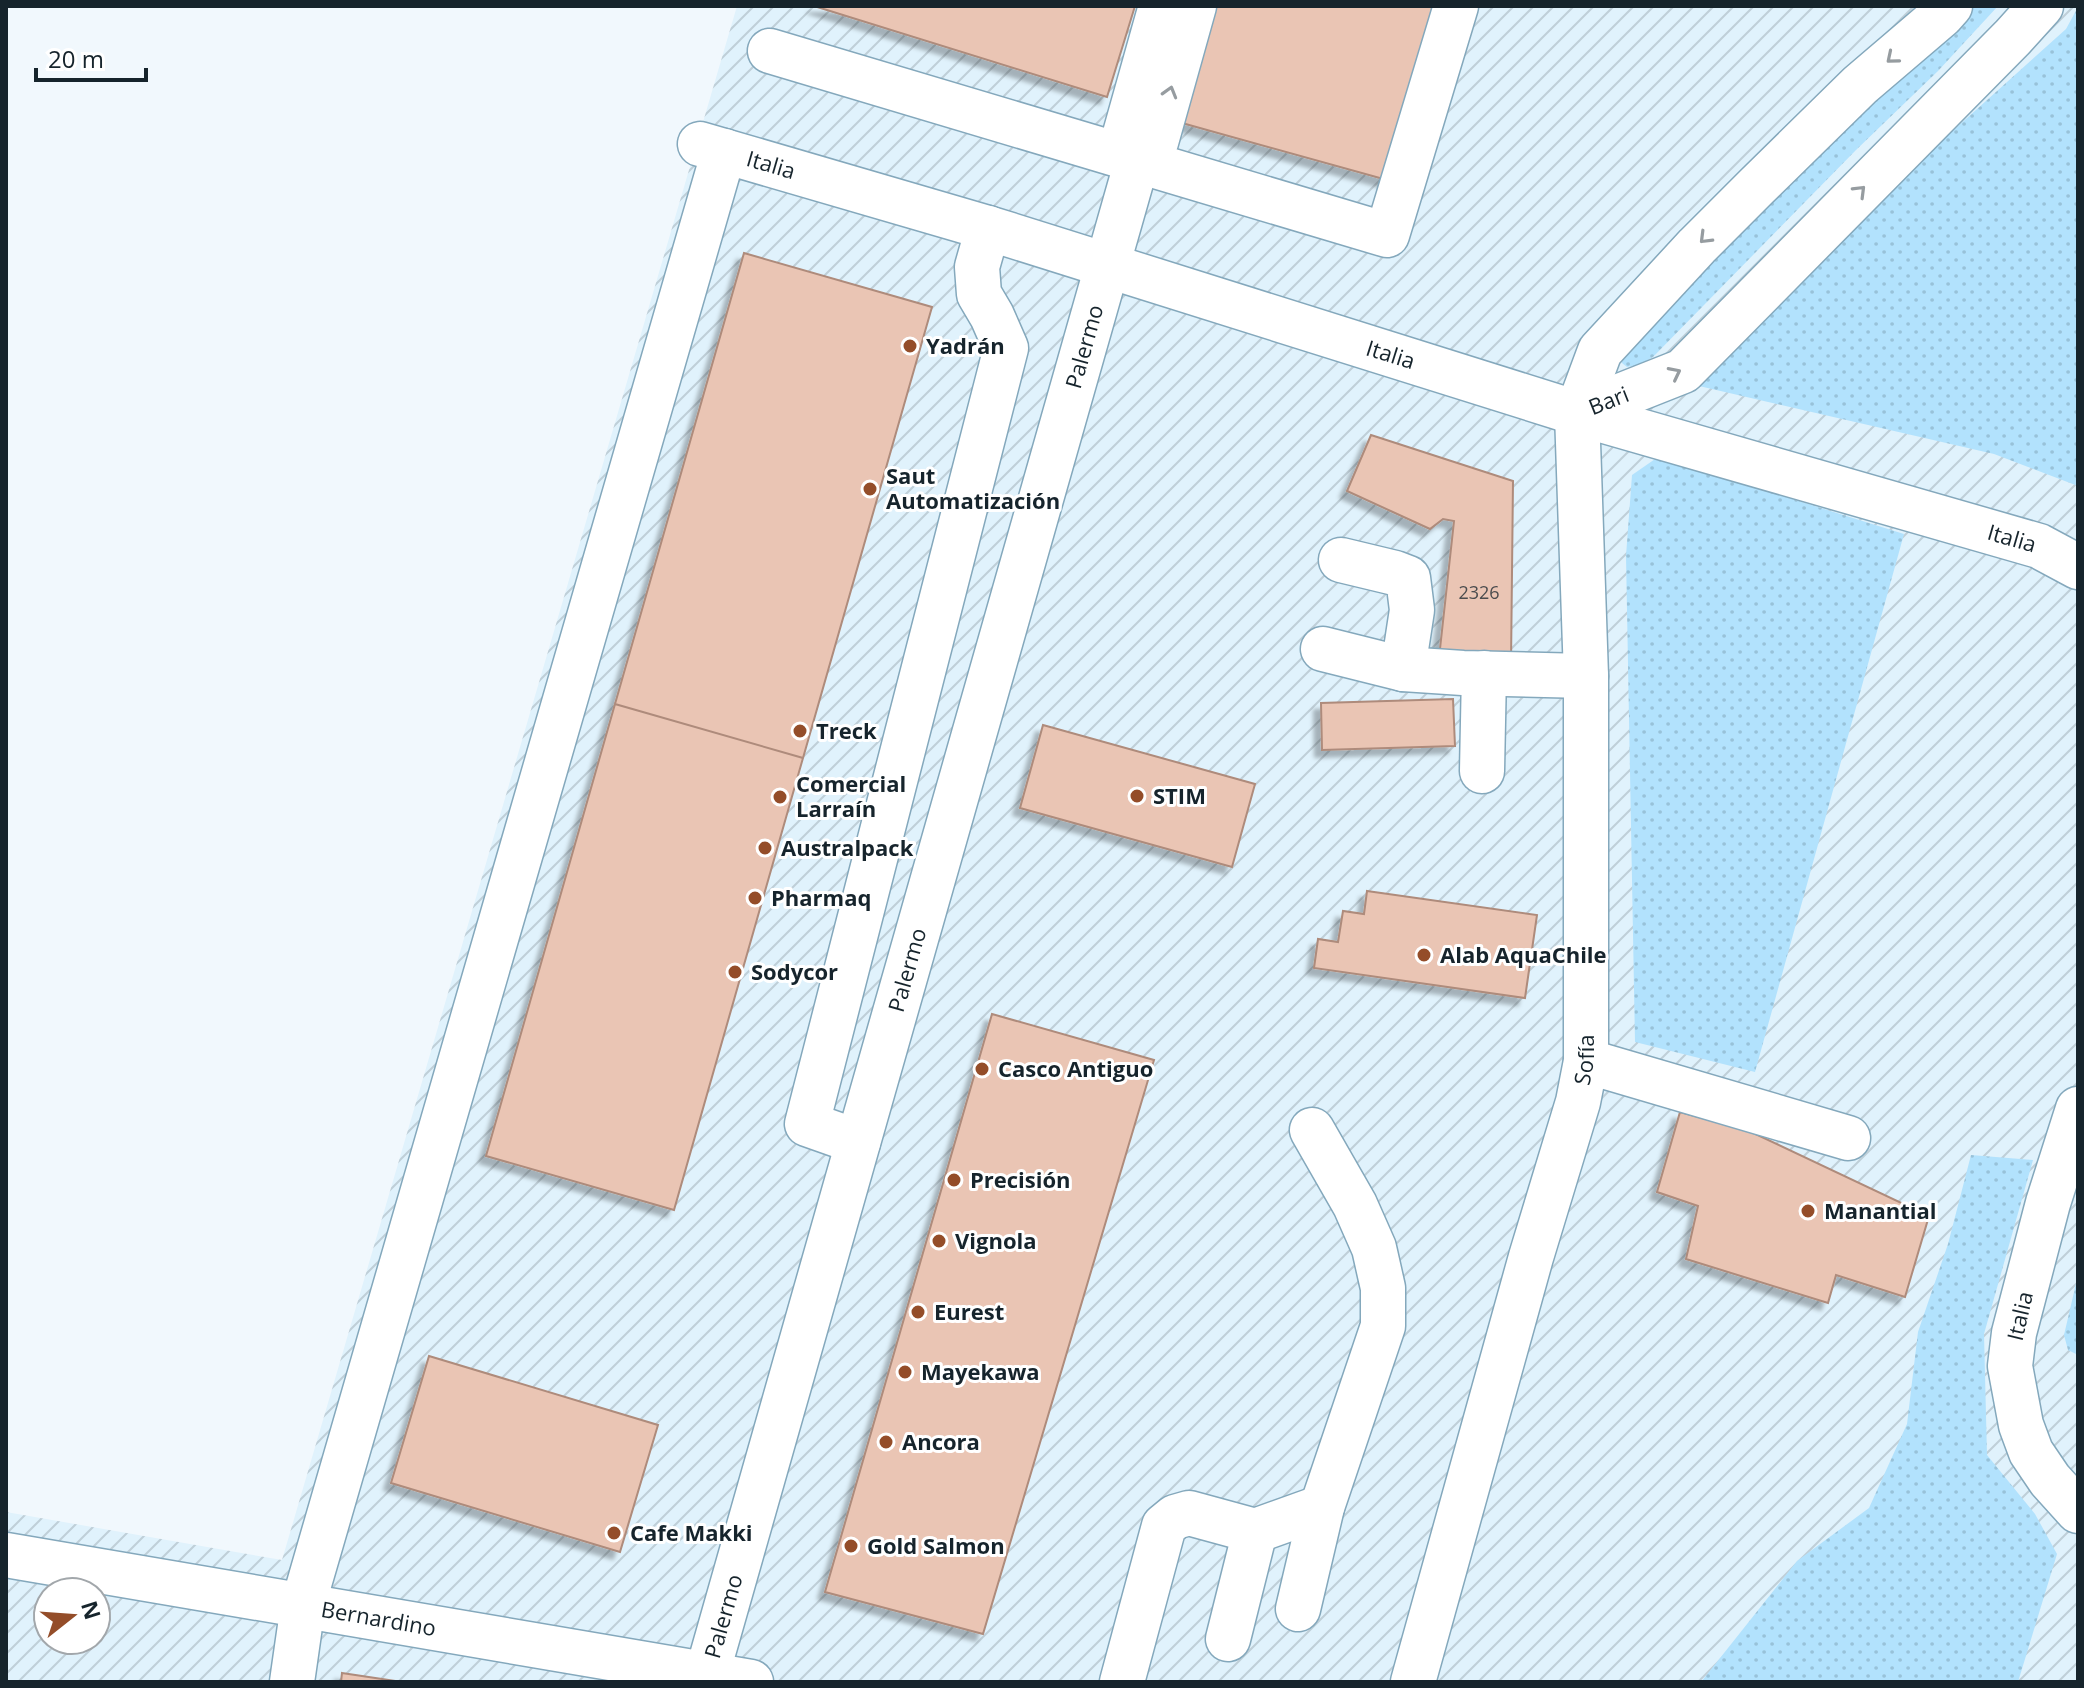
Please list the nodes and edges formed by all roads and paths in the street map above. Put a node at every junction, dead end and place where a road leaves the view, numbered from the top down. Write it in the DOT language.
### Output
graph roads {
  1 [pos="1161,6"];
  2 [pos="1194,6"];
  3 [pos="1456,6"];
  4 [pos="1950,6"];
  5 [pos="2041,6"];
  6 [pos="770,51"];
  7 [pos="1137,161"];
  8 [pos="988,228"];
  9 [pos="1107,267"];
  10 [pos="1577,413"];
  11 [pos="1341,560"];
  12 [pos="2078,567"];
  13 [pos="940,605"];
  14 [pos="1003,632"];
  15 [pos="1323,649"];
  16 [pos="1403,669"];
  17 [pos="1484,673"];
  18 [pos="1586,676"];
  19 [pos="1482,771"];
  20 [pos="882,831"];
  21 [pos="942,848"];
  22 [pos="1586,1061"];
  23 [pos="2078,1109"];
  24 [pos="1312,1130"];
  25 [pos="1848,1138"];
  26 [pos="858,1142"];
  27 [pos="1322,1507"];
  28 [pos="2078,1511"];
  29 [pos="1255,1531"];
  30 [pos="6,1555"];
  31 [pos="303,1605"];
  32 [pos="1298,1609"];
  33 [pos="1228,1639"];
  34 [pos="707,1674"];
  35 [pos="292,1682"];
  36 [pos="751,1682"];
  37 [pos="1122,1682"];
  38 [pos="1413,1682"];
  1 -- 7 [label="street"];
  7 -- 2 [label="street, one-way"];
  3 -- 7 [label="street"];
  4 -- 10 [label="street, Bari, one-way"];
  10 -- 5 [label="street, Bari, one-way"];
  6 -- 7 [label="street"];
  7 -- 9 [label="street, Palermo"];
  8 -- 9 [label="street, Italia"];
  8 -- 13 [label="street"];
  8 -- 31 [label="street, Italia"];
  9 -- 10 [label="street, Italia"];
  9 -- 14 [label="street, Palermo"];
  10 -- 12 [label="street, Italia"];
  10 -- 18 [label="street, Sofía"];
  11 -- 16 [label="street"];
  13 -- 14 [label="street"];
  13 -- 20 [label="street"];
  14 -- 21 [label="street, Palermo"];
  15 -- 16 [label="street"];
  16 -- 17 [label="street"];
  17 -- 18 [label="street"];
  17 -- 19 [label="street"];
  18 -- 22 [label="street, Sofía"];
  20 -- 21 [label="street"];
  20 -- 26 [label="street"];
  21 -- 26 [label="street, Palermo"];
  22 -- 25 [label="street"];
  22 -- 38 [label="street, Sofía"];
  23 -- 28 [label="street, Italia"];
  24 -- 27 [label="street"];
  26 -- 34 [label="street, Palermo"];
  27 -- 29 [label="street"];
  27 -- 32 [label="street"];
  29 -- 33 [label="street"];
  29 -- 37 [label="street"];
  30 -- 31 [label="street, Bernardino"];
  31 -- 34 [label="street, Bernardino"];
  31 -- 35 [label="street"];
  34 -- 36 [label="street, Bernardino"];
}
